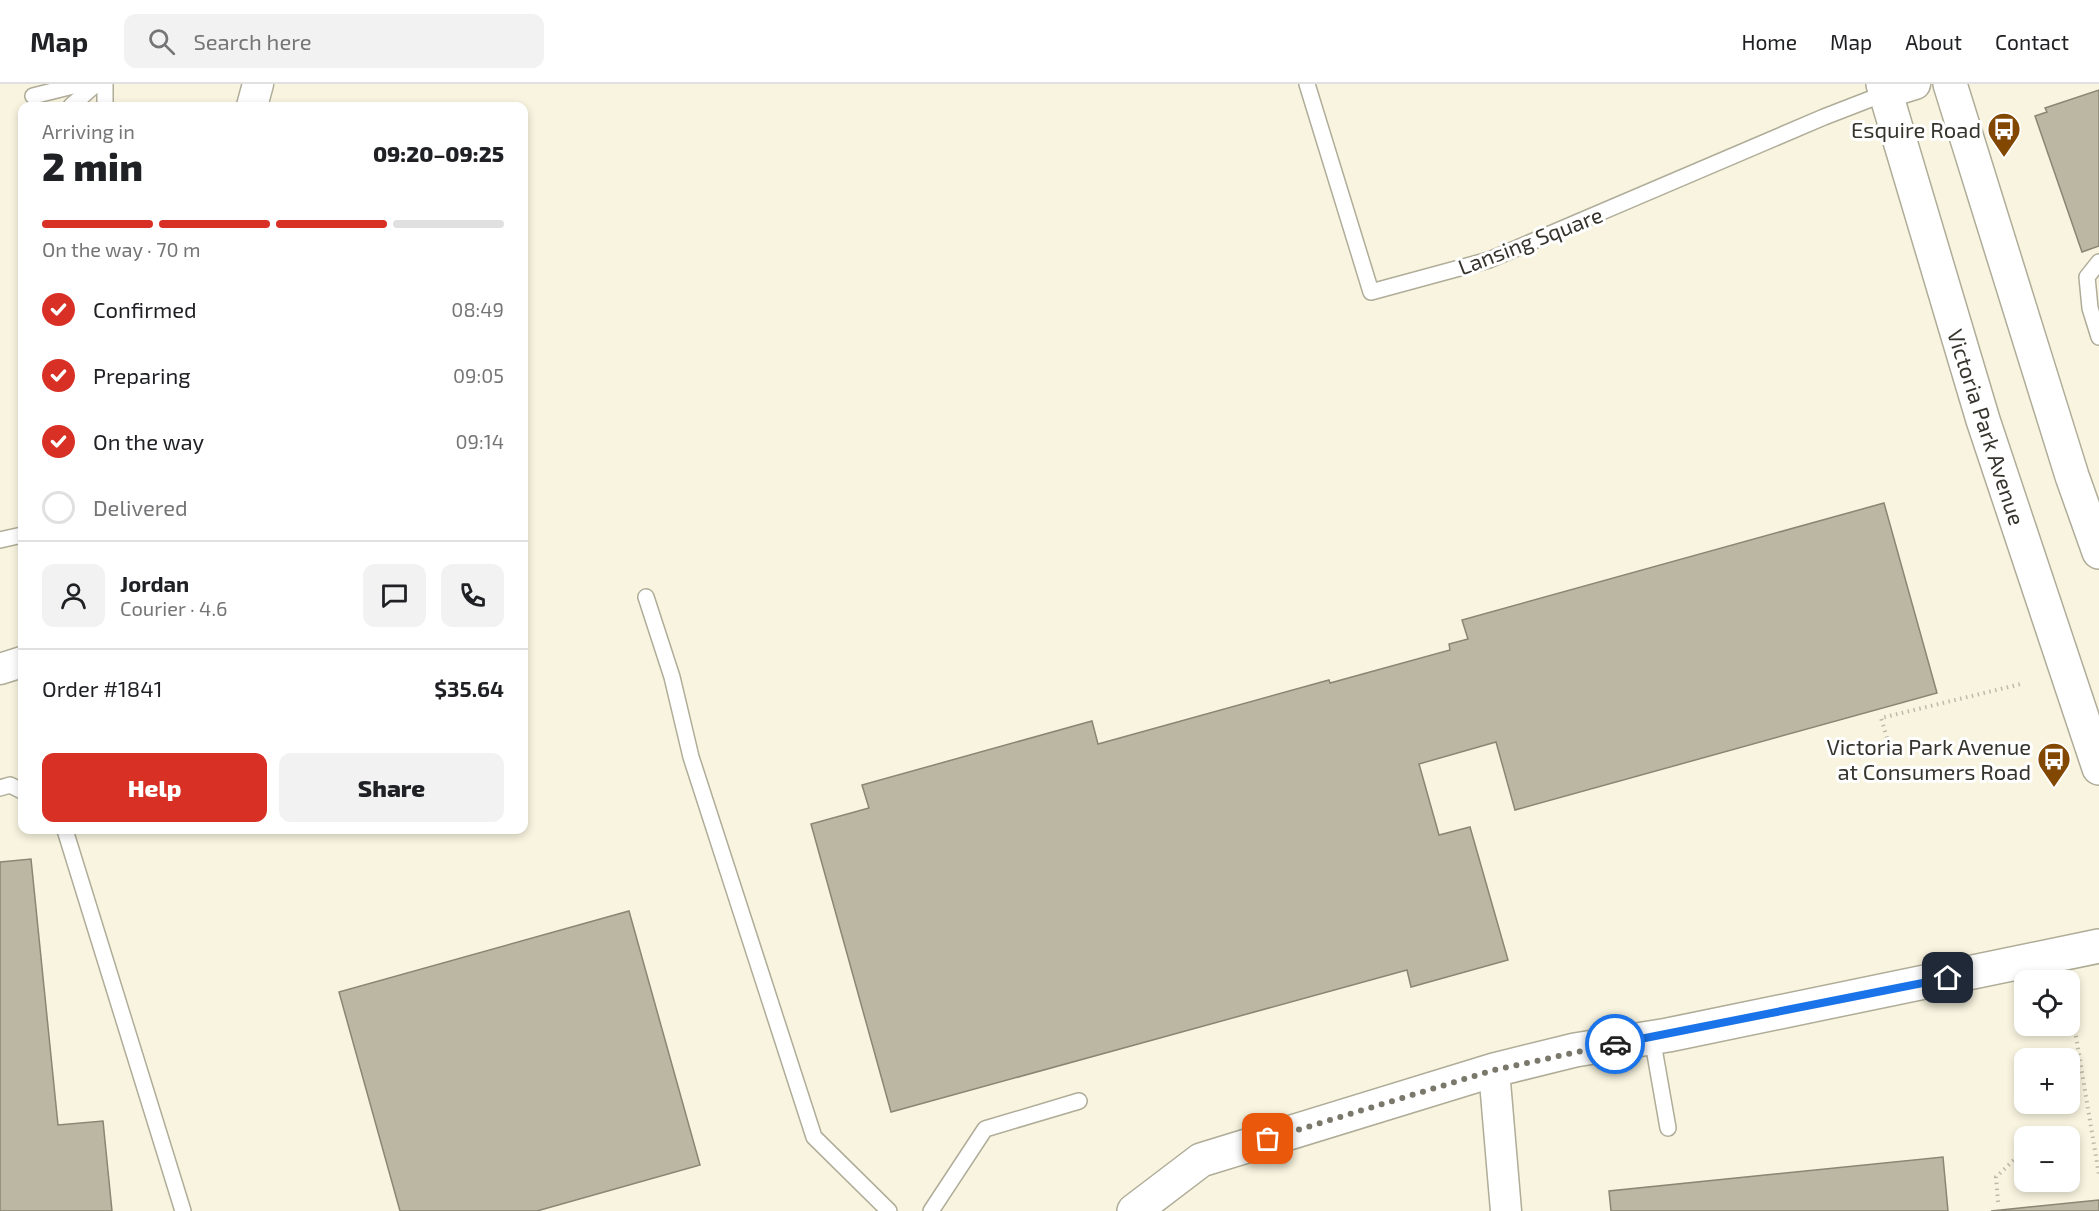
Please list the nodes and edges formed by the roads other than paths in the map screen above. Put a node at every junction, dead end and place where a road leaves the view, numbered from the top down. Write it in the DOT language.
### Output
graph roads {
  1 [pos="81,84"];
  2 [pos="96,84"];
  3 [pos="105,84"];
  4 [pos="258,84"];
  5 [pos="1307,84"];
  6 [pos="1950,84"];
  7 [pos="1895,87"];
  8 [pos="33,96"];
  9 [pos="76,102"];
  10 [pos="105,102"];
  11 [pos="253,102"];
  12 [pos="2099,262"];
  13 [pos="2099,337"];
  14 [pos="18,536"];
  15 [pos="0,540"];
  16 [pos="2099,552"];
  17 [pos="646,597"];
  18 [pos="18,663"];
  19 [pos="0,669"];
  20 [pos="2099,768"];
  21 [pos="0,788"];
  22 [pos="18,789"];
  23 [pos="66,834"];
  24 [pos="2099,946"];
  25 [pos="1652,1037"];
  26 [pos="1494,1070"];
  27 [pos="1079,1101"];
  28 [pos="1668,1128"];
  29 [pos="183,1211"];
  30 [pos="889,1211"];
  31 [pos="931,1211"];
  32 [pos="1134,1211"];
  33 [pos="1506,1211"];
  1 -- 8 [label="lane"];
  2 -- 9 [label="lane"];
  3 -- 10 [label="lane"];
  4 -- 11 [label="street"];
  5 -- 7 [label="lane, Lansing Square"];
  6 -- 16 [label="main road"];
  7 -- 20 [label="main road, Victoria Park Avenue"];
  12 -- 13 [label="lane"];
  14 -- 15 [label="lane"];
  17 -- 30 [label="lane"];
  18 -- 19 [label="street"];
  21 -- 22 [label="lane"];
  23 -- 29 [label="lane"];
  24 -- 25 [label="main road"];
  25 -- 26 [label="main road"];
  25 -- 28 [label="lane"];
  26 -- 32 [label="main road"];
  26 -- 33 [label="street"];
  27 -- 31 [label="lane"];
}
